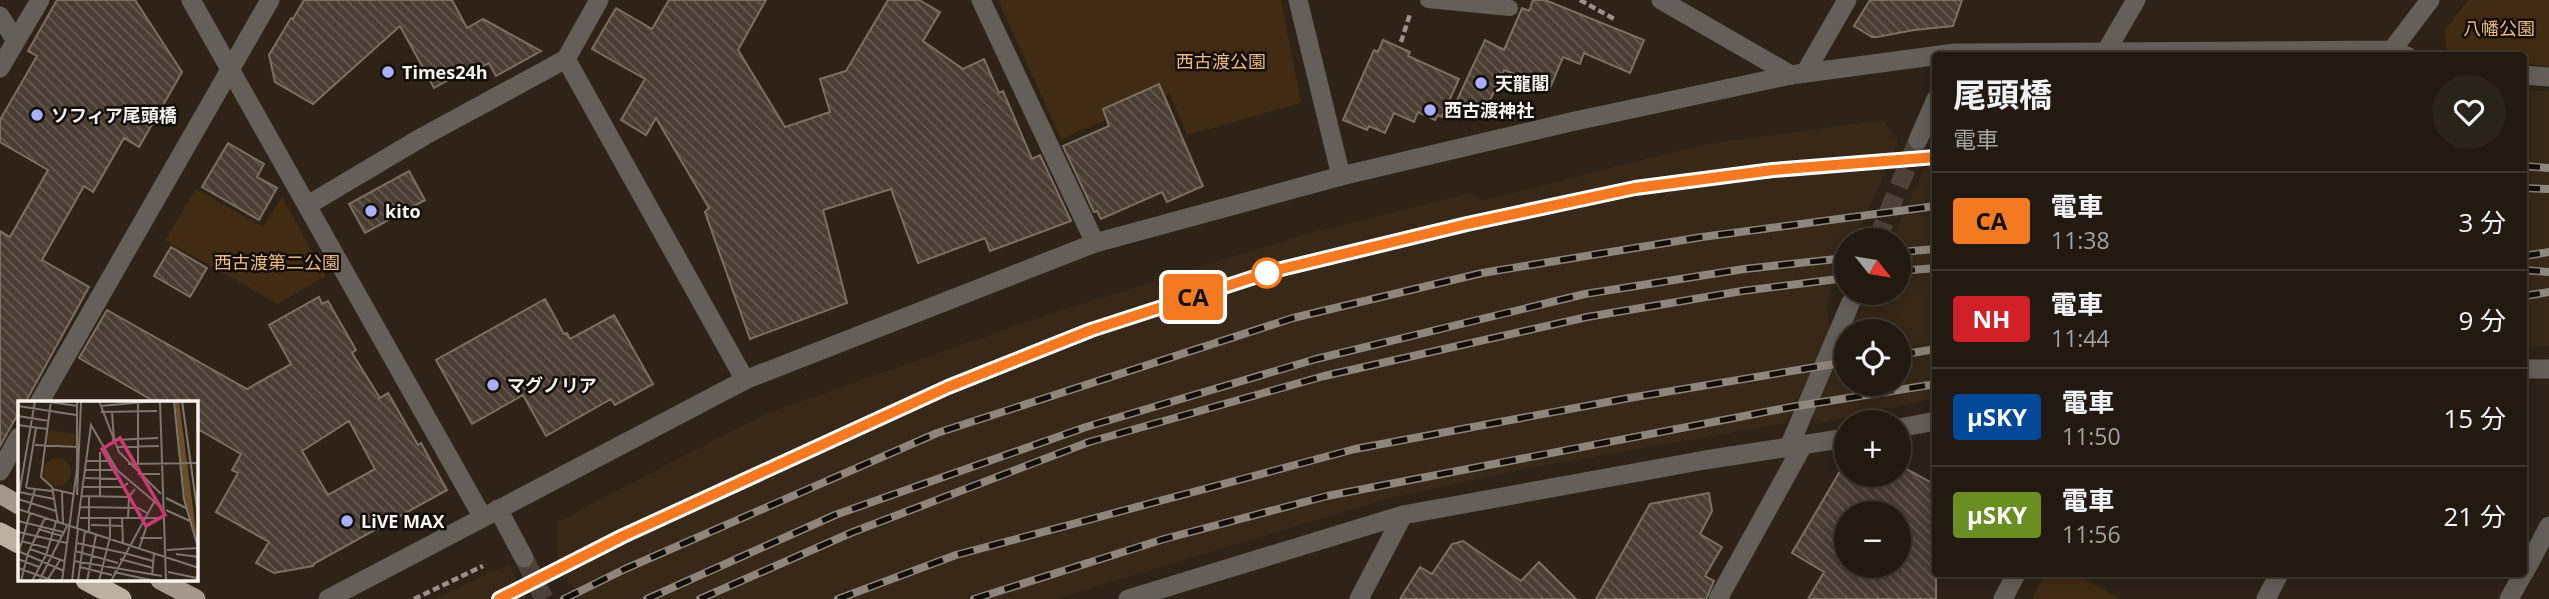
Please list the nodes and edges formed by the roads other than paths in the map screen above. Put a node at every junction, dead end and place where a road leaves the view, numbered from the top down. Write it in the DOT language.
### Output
graph roads {
  1 [pos="40,0"];
  2 [pos="191,0"];
  3 [pos="270,0"];
  4 [pos="599,0"];
  5 [pos="981,0"];
  6 [pos="1298,0"];
  7 [pos="1428,0"];
  8 [pos="1661,0"];
  9 [pos="1847,0"];
  10 [pos="2136,0"];
  11 [pos="2430,0"];
  12 [pos="1510,8"];
  13 [pos="0,16"];
  14 [pos="16,41"];
  15 [pos="2106,52"];
  16 [pos="2400,52"];
  17 [pos="1932,58"];
  18 [pos="566,59"];
  19 [pos="0,68"];
  20 [pos="231,71"];
  21 [pos="1798,74"];
  22 [pos="2527,75"];
  23 [pos="2549,77"];
  24 [pos="1932,108"];
  25 [pos="1918,141"];
  26 [pos="1341,176"];
  27 [pos="308,205"];
  28 [pos="1096,243"];
  29 [pos="1850,305"];
  30 [pos="2527,369"];
  31 [pos="2549,369"];
  32 [pos="745,380"];
  33 [pos="40,401"];
  34 [pos="1932,422"];
  35 [pos="1911,426"];
  36 [pos="18,439"];
  37 [pos="1834,440"];
  38 [pos="1795,448"];
  39 [pos="0,471"];
  40 [pos="0,494"];
  41 [pos="18,504"];
  42 [pos="490,512"];
  43 [pos="1404,515"];
  44 [pos="2549,526"];
  45 [pos="0,533"];
  46 [pos="18,542"];
  47 [pos="524,558"];
  48 [pos="2527,566"];
  49 [pos="2014,577"];
  50 [pos="2277,577"];
  51 [pos="2521,577"];
  52 [pos="90,582"];
  53 [pos="164,582"];
  54 [pos="121,599"];
  55 [pos="196,599"];
  56 [pos="328,599"];
  57 [pos="1128,599"];
  58 [pos="1359,599"];
  59 [pos="1718,599"];
  60 [pos="2003,599"];
  61 [pos="2266,599"];
  62 [pos="2509,599"];
  1 -- 14 [label="street"];
  2 -- 20 [label="street"];
  3 -- 20 [label="street"];
  4 -- 18 [label="street"];
  5 -- 28 [label="street"];
  6 -- 26 [label="street"];
  7 -- 12 [label="lane"];
  8 -- 21 [label="street"];
  9 -- 21 [label="street"];
  10 -- 15 [label="street"];
  11 -- 16 [label="street"];
  13 -- 14 [label="street"];
  14 -- 19 [label="street"];
  17 -- 21 [label="street"];
  18 -- 27 [label="street"];
  18 -- 32 [label="street"];
  20 -- 27 [label="street"];
  20 -- 33 [label="street"];
  21 -- 26 [label="street"];
  22 -- 23 [label="street"];
  24 -- 25 [label="street"];
  26 -- 28 [label="street"];
  27 -- 42 [label="street"];
  28 -- 32 [label="street"];
  29 -- 38 [label="street"];
  30 -- 31 [label="street"];
  32 -- 42 [label="street"];
  34 -- 35 [label="street"];
  36 -- 39 [label="street"];
  37 -- 38 [label="street"];
  38 -- 43 [label="street"];
  38 -- 59 [label="street"];
  40 -- 41 [label="main road"];
  42 -- 47 [label="street"];
  42 -- 56 [label="street"];
  43 -- 57 [label="street"];
  43 -- 58 [label="street"];
  44 -- 48 [label="street"];
  45 -- 46 [label="highway"];
  49 -- 60 [label="street"];
  50 -- 61 [label="street"];
  51 -- 62 [label="street"];
  52 -- 54 [label="highway, bridge"];
  53 -- 55 [label="main road"];
}
